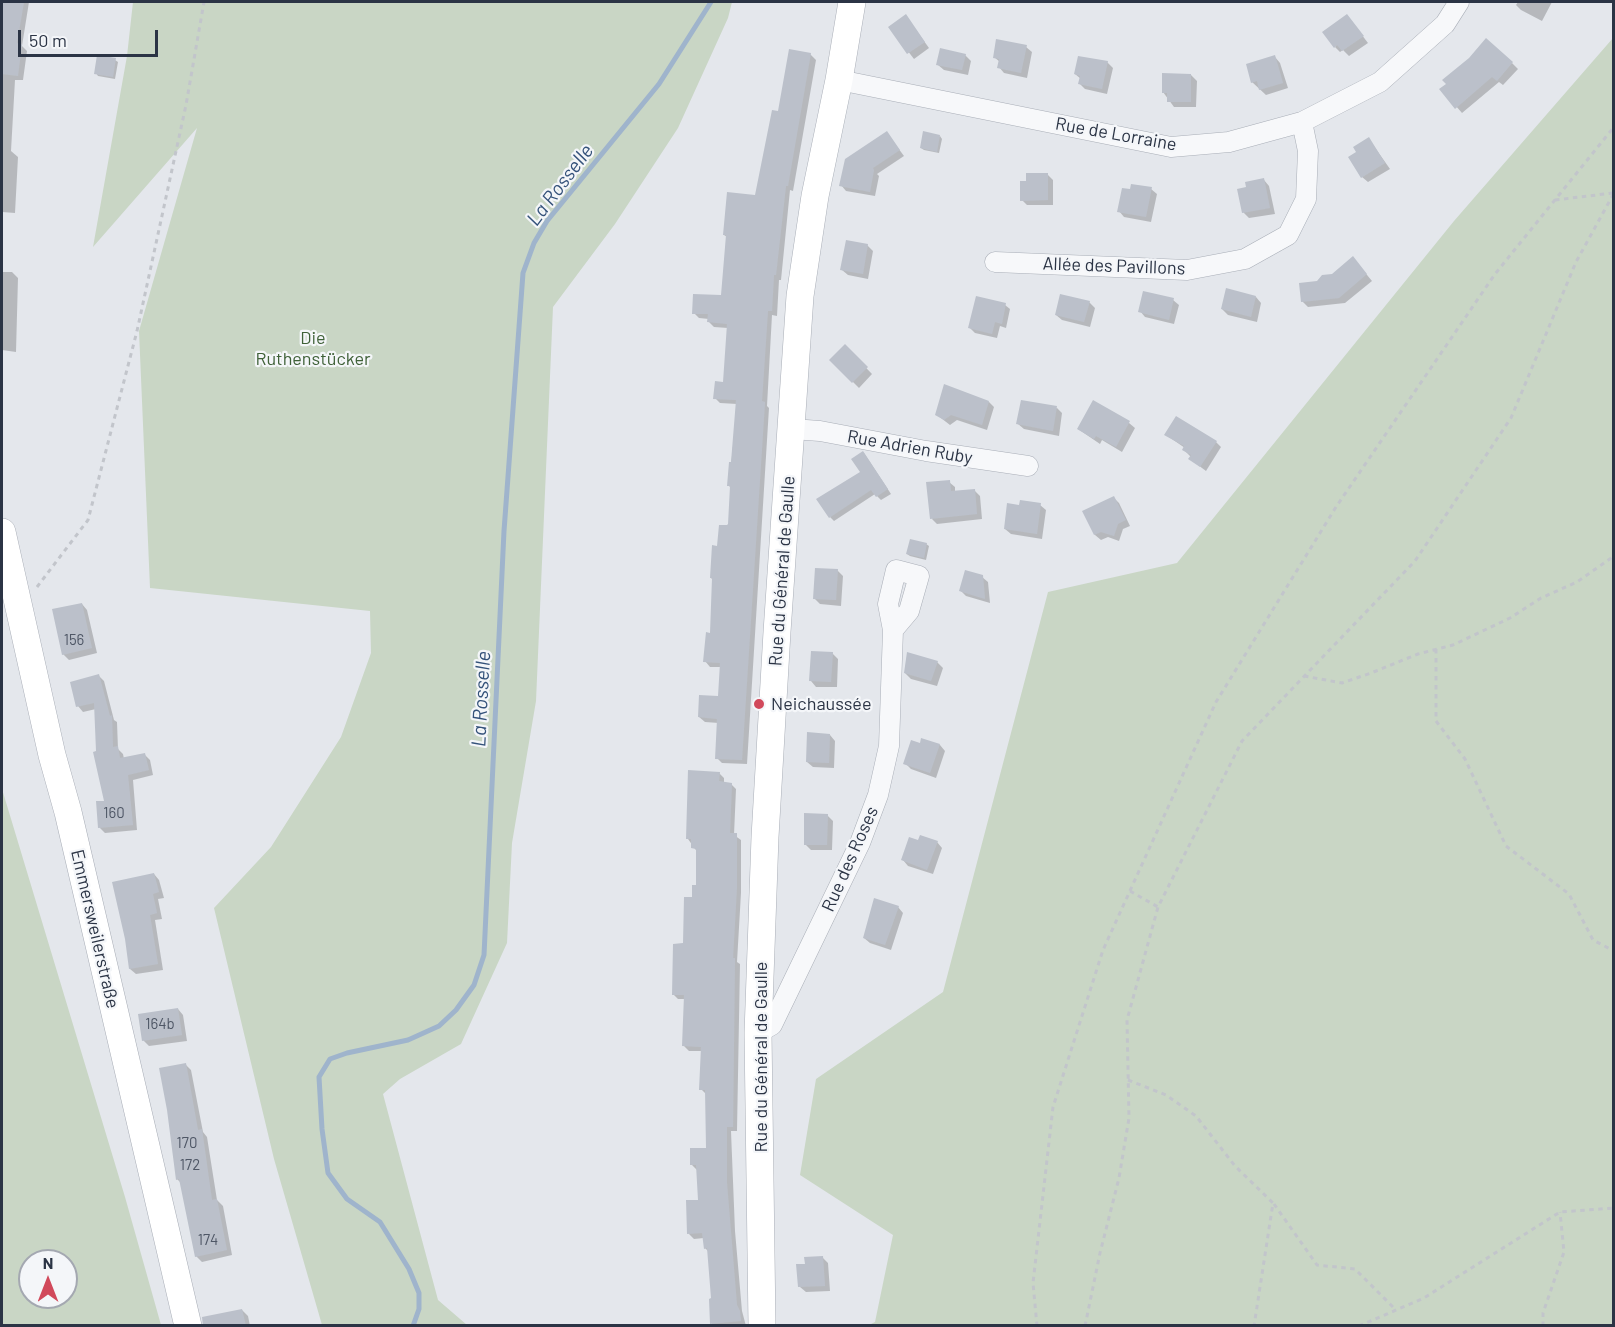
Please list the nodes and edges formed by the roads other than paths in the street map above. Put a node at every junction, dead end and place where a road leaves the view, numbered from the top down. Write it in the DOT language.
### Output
graph roads {
  1 [pos="852,2"];
  2 [pos="1459,2"];
  3 [pos="839,80"];
  4 [pos="1302,122"];
  5 [pos="995,262"];
  6 [pos="792,429"];
  7 [pos="1028,466"];
  8 [pos="2,532"];
  9 [pos="893,630"];
  10 [pos="758,1033"];
  11 [pos="188,1326"];
  12 [pos="762,1326"];
  1 -- 3 [label="main road, Rue du Général de Gaulle"];
  2 -- 4 [label="street, Rue de Lorraine"];
  3 -- 4 [label="street, Rue de Lorraine"];
  3 -- 6 [label="main road, Rue du Général de Gaulle"];
  4 -- 5 [label="street, Allée des Pavillons"];
  6 -- 7 [label="street, Rue Adrien Ruby"];
  6 -- 10 [label="main road, Rue du Général de Gaulle"];
  8 -- 11 [label="main road, Emmersweilerstraße"];
  9 -- 10 [label="street, Rue des Roses"];
  10 -- 12 [label="main road, Rue du Général de Gaulle"];
}
